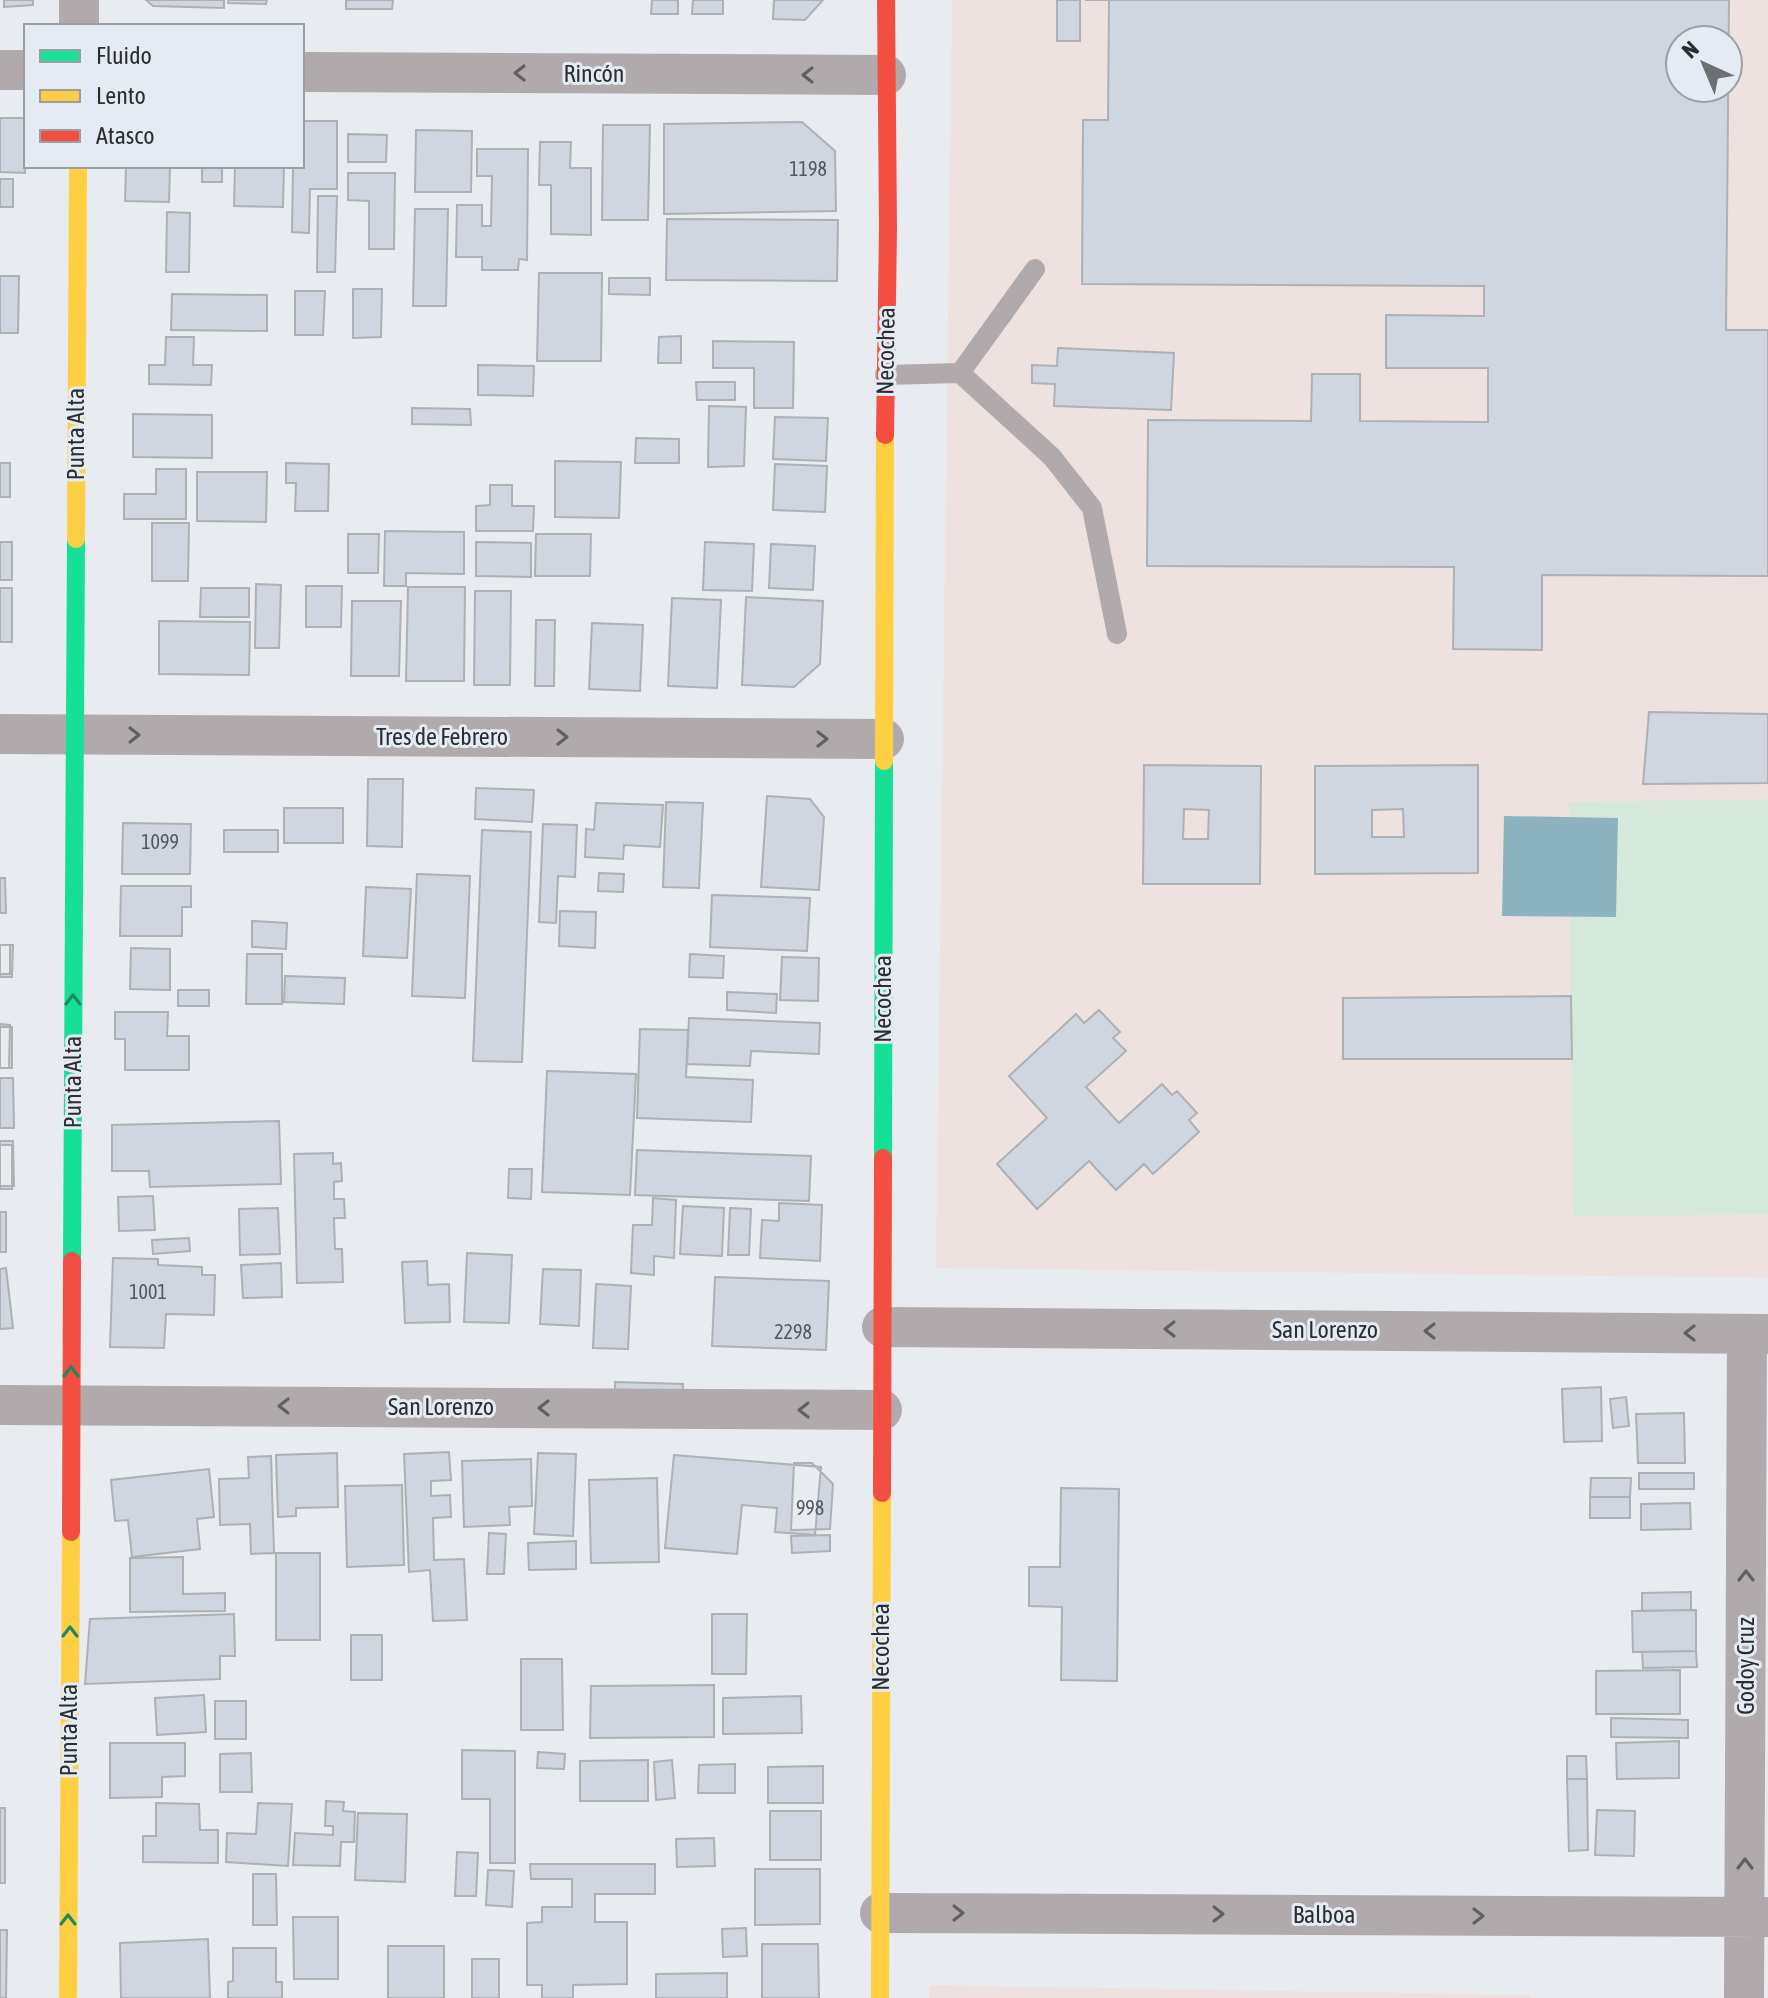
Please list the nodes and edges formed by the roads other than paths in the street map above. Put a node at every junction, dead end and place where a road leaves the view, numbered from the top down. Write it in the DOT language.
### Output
graph roads {
  1 [pos="79,0"];
  2 [pos="886,0"];
  3 [pos="79,24"];
  4 [pos="0,70"];
  5 [pos="24,70"];
  6 [pos="304,72"];
  7 [pos="886,75"];
  8 [pos="78,168"];
  9 [pos="1035,269"];
  10 [pos="960,373"];
  11 [pos="885,375"];
  12 [pos="1117,634"];
  13 [pos="0,734"];
  14 [pos="75,734"];
  15 [pos="884,739"];
  16 [pos="882,1327"];
  17 [pos="1758,1334"];
  18 [pos="0,1405"];
  19 [pos="71,1405"];
  20 [pos="882,1410"];
  21 [pos="880,1913"];
  22 [pos="1756,1917"];
  23 [pos="68,1998"];
  24 [pos="880,1998"];
  25 [pos="1744,1998"];
  1 -- 3 [label="street"];
  2 -- 7 [label="main road, Necochea"];
  4 -- 5 [label="street"];
  7 -- 6 [label="street, Rincón, one-way"];
  7 -- 11 [label="main road, Necochea"];
  8 -- 14 [label="main road, Punta Alta"];
  9 -- 10 [label="lane"];
  10 -- 11 [label="lane"];
  10 -- 12 [label="lane"];
  11 -- 15 [label="main road, Necochea"];
  13 -- 14 [label="street, Tres de Febrero"];
  14 -- 15 [label="street, Tres de Febrero, one-way"];
  19 -- 14 [label="main road, Punta Alta, one-way"];
  15 -- 16 [label="main road, Necochea"];
  17 -- 16 [label="street, San Lorenzo, one-way"];
  16 -- 20 [label="main road, Necochea"];
  22 -- 17 [label="street, Godoy Cruz, one-way"];
  18 -- 19 [label="street, San Lorenzo"];
  20 -- 19 [label="street, San Lorenzo, one-way"];
  23 -- 19 [label="main road, Punta Alta, one-way"];
  20 -- 21 [label="main road, Necochea"];
  21 -- 22 [label="street, Balboa, one-way"];
  21 -- 24 [label="main road, Necochea"];
  22 -- 25 [label="street, Godoy Cruz"];
}
